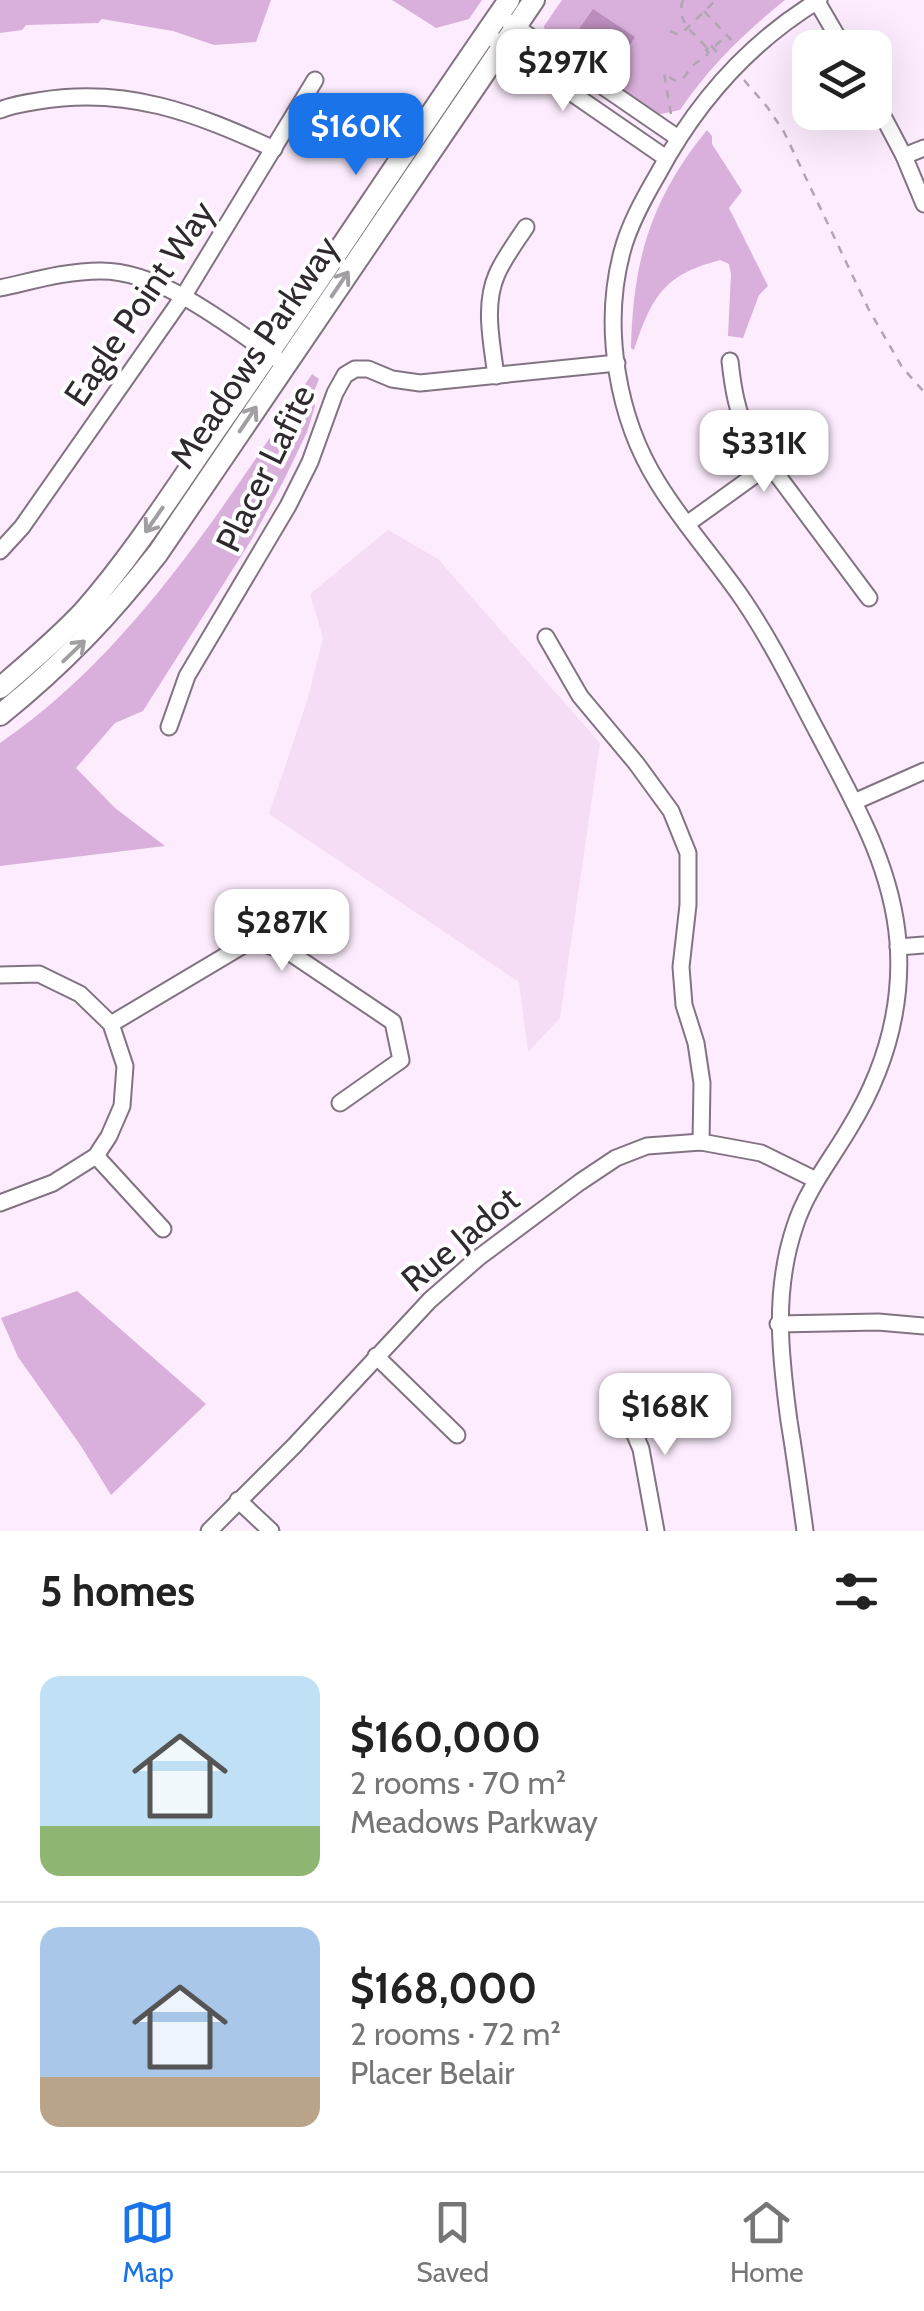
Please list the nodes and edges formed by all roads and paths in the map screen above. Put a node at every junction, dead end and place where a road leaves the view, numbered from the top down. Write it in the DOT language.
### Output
graph roads {
  1 [pos="534,0"];
  2 [pos="683,0"];
  3 [pos="716,0"];
  4 [pos="817,0"];
  5 [pos="704,11"];
  6 [pos="508,14"];
  7 [pos="688,27"];
  8 [pos="834,30"];
  9 [pos="670,31"];
  10 [pos="727,35"];
  11 [pos="494,39"];
  12 [pos="736,45"];
  13 [pos="714,47"];
  14 [pos="708,48"];
  15 [pos="708,54"];
  16 [pos="715,54"];
  17 [pos="722,60"];
  18 [pos="315,80"];
  19 [pos="744,80"];
  20 [pos="0,110"];
  21 [pos="671,114"];
  22 [pos="890,130"];
  23 [pos="678,138"];
  24 [pos="924,148"];
  25 [pos="274,149"];
  26 [pos="904,156"];
  27 [pos="666,158"];
  28 [pos="924,204"];
  29 [pos="526,227"];
  30 [pos="0,288"];
  31 [pos="183,297"];
  32 [pos="277,359"];
  33 [pos="730,362"];
  34 [pos="617,363"];
  35 [pos="496,376"];
  36 [pos="924,392"];
  37 [pos="769,464"];
  38 [pos="687,524"];
  39 [pos="0,551"];
  40 [pos="869,598"];
  41 [pos="546,637"];
  42 [pos="0,688"];
  43 [pos="0,715"];
  44 [pos="170,726"];
  45 [pos="924,771"];
  46 [pos="854,802"];
  47 [pos="924,946"];
  48 [pos="898,947"];
  49 [pos="0,976"];
  50 [pos="111,1024"];
  51 [pos="340,1102"];
  52 [pos="701,1142"];
  53 [pos="96,1156"];
  54 [pos="816,1180"];
  55 [pos="0,1203"];
  56 [pos="163,1228"];
  57 [pos="778,1324"];
  58 [pos="924,1326"];
  59 [pos="376,1356"];
  60 [pos="622,1400"];
  61 [pos="457,1435"];
  62 [pos="238,1500"];
  63 [pos="209,1531"];
  64 [pos="271,1531"];
  65 [pos="656,1531"];
  66 [pos="805,1531"];
  1 -- 6 [label="main road, Meadows Parkway"];
  2 -- 7 [label="path"];
  3 -- 5 [label="path"];
  4 -- 8 [label="street"];
  4 -- 23 [label="street"];
  5 -- 7 [label="path"];
  5 -- 10 [label="path"];
  6 -- 11 [label="main road, Meadows Parkway"];
  6 -- 23 [label="street"];
  7 -- 9 [label="path"];
  7 -- 14 [label="path"];
  10 -- 12 [label="path"];
  10 -- 13 [label="path"];
  11 -- 27 [label="street"];
  11 -- 32 [label="main road, Meadows Parkway"];
  13 -- 14 [label="path"];
  13 -- 16 [label="path"];
  14 -- 15 [label="path"];
  15 -- 16 [label="path"];
  15 -- 21 [label="path"];
  16 -- 17 [label="path"];
  18 -- 25 [label="street, Eagle Point Way"];
  19 -- 36 [label="path"];
  20 -- 25 [label="street"];
  22 -- 26 [label="street"];
  23 -- 27 [label="street"];
  24 -- 26 [label="street"];
  25 -- 31 [label="street, Eagle Point Way"];
  26 -- 28 [label="street"];
  27 -- 34 [label="street"];
  29 -- 35 [label="street"];
  30 -- 31 [label="street"];
  31 -- 32 [label="street"];
  31 -- 39 [label="street, Eagle Point Way"];
  32 -- 42 [label="main road, Meadows Parkway, one-way"];
  43 -- 32 [label="main road, Meadows Parkway, one-way"];
  33 -- 37 [label="street"];
  34 -- 35 [label="street, Placer Lafite"];
  34 -- 38 [label="street"];
  35 -- 44 [label="street, Placer Lafite"];
  37 -- 38 [label="street"];
  37 -- 40 [label="street"];
  38 -- 46 [label="street"];
  41 -- 52 [label="street"];
  45 -- 46 [label="street"];
  46 -- 48 [label="street"];
  47 -- 48 [label="street"];
  48 -- 54 [label="street"];
  49 -- 50 [label="street"];
  50 -- 51 [label="street"];
  50 -- 53 [label="street"];
  52 -- 54 [label="street, Rue Jadot"];
  52 -- 59 [label="street, Rue Jadot"];
  53 -- 55 [label="street"];
  53 -- 56 [label="street"];
  54 -- 57 [label="street"];
  57 -- 58 [label="street"];
  57 -- 66 [label="street"];
  59 -- 61 [label="street"];
  59 -- 62 [label="street, Rue Jadot"];
  60 -- 65 [label="street"];
  62 -- 63 [label="street, Rue Jadot"];
  62 -- 64 [label="street"];
}
